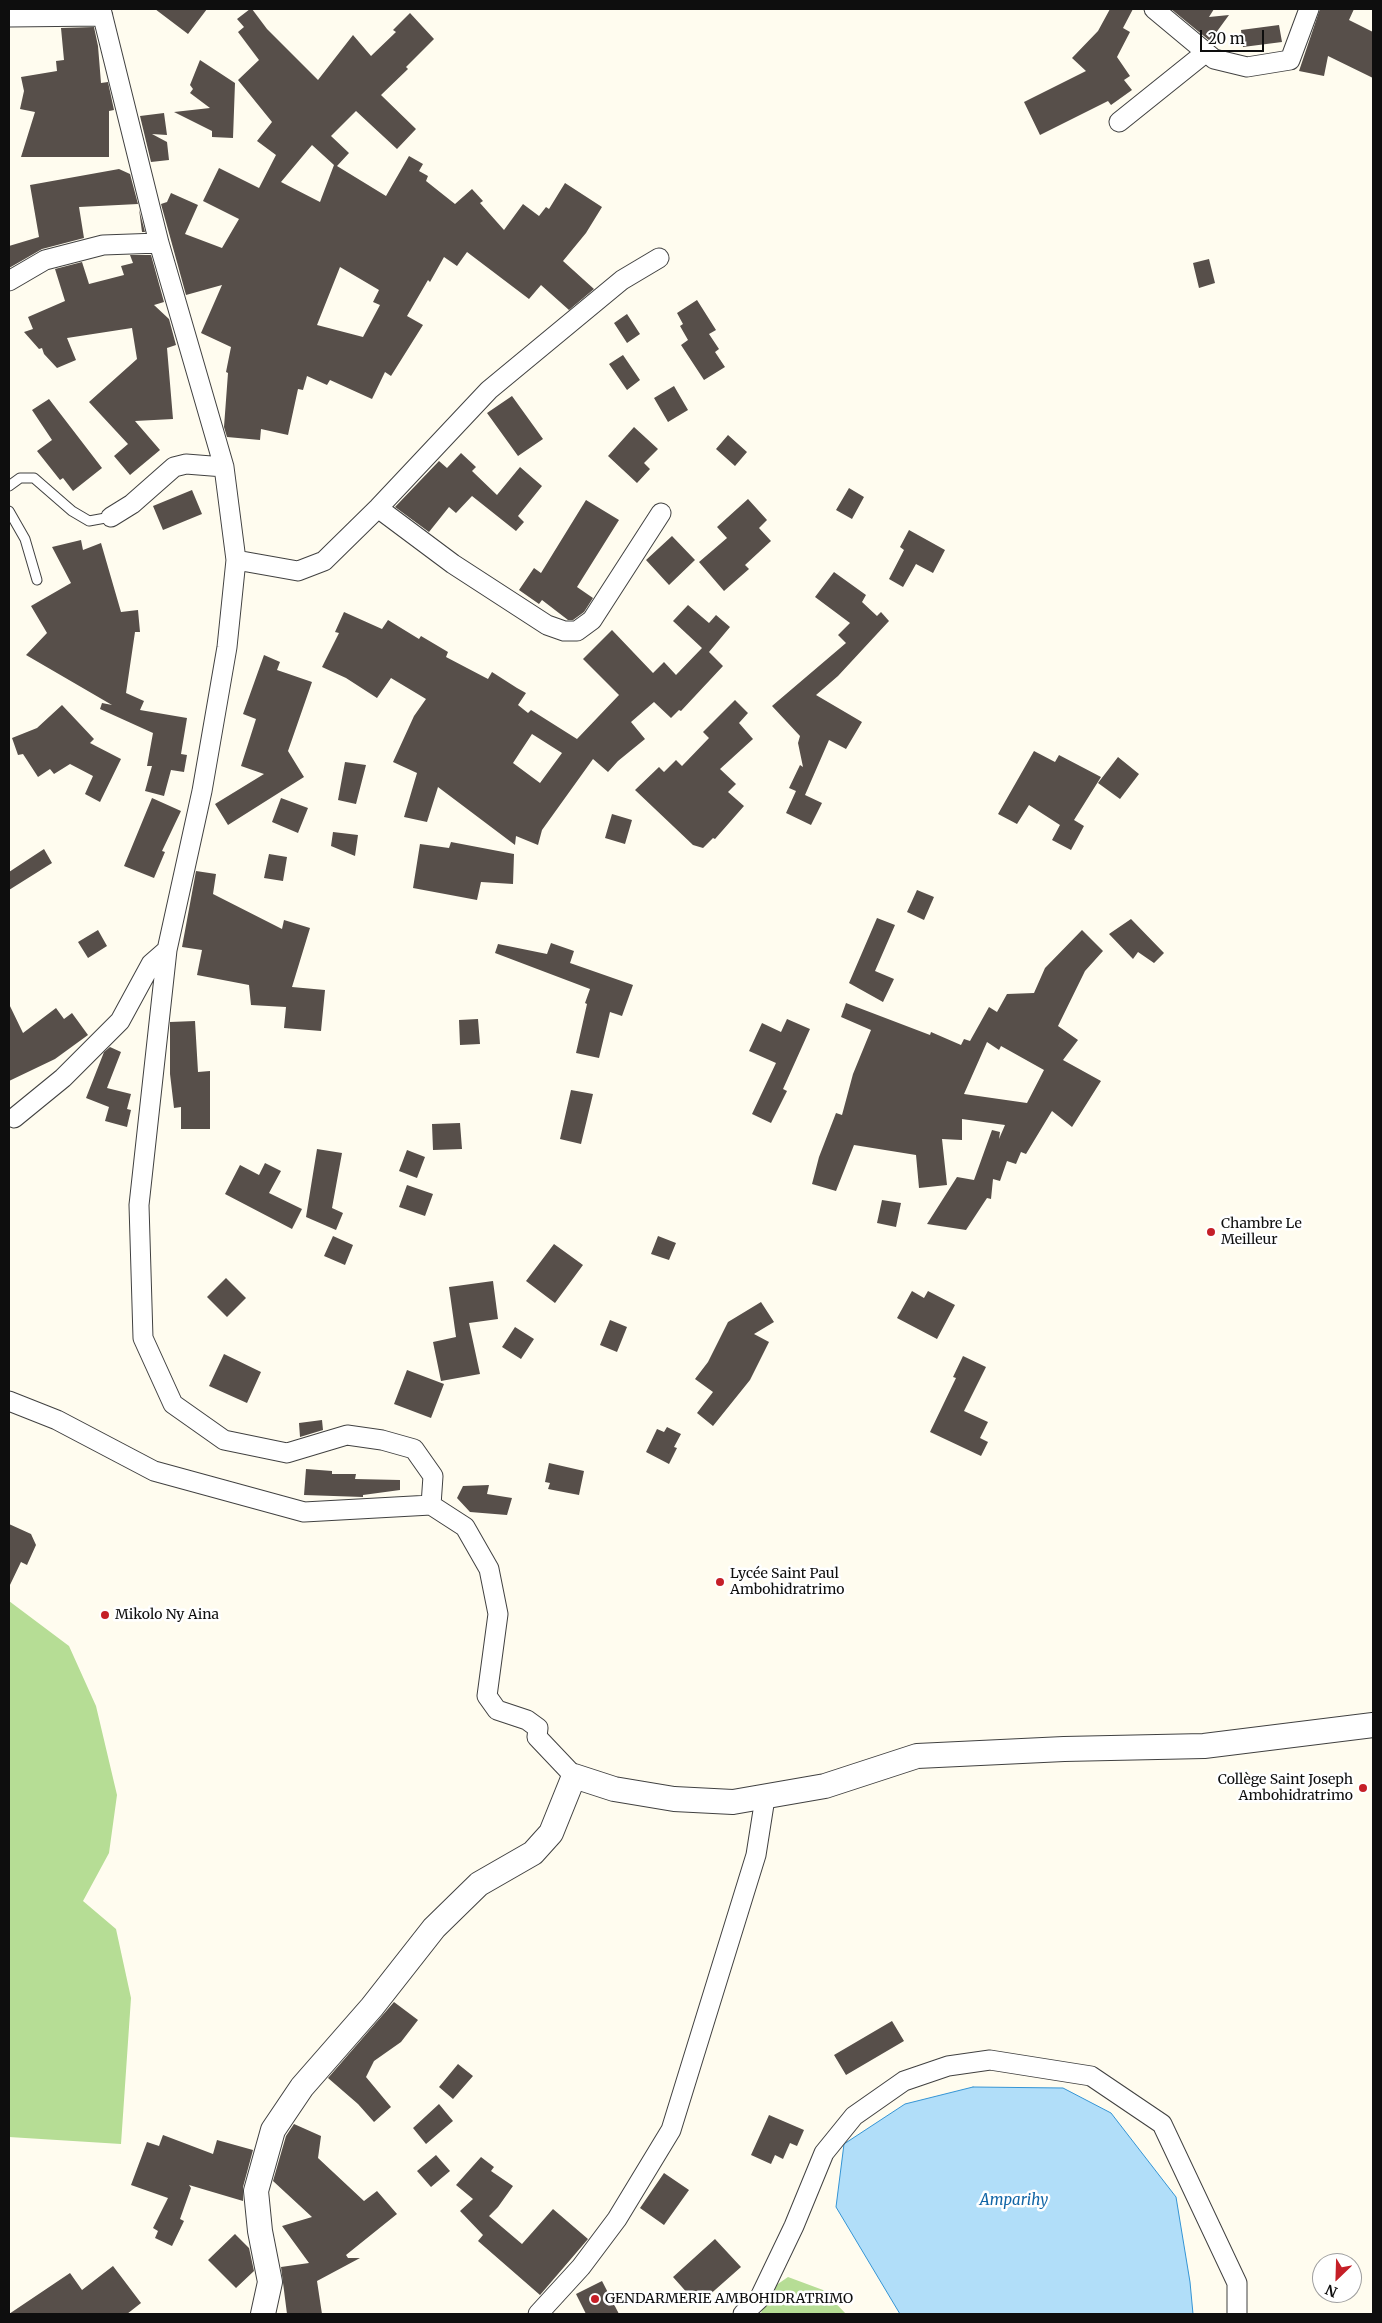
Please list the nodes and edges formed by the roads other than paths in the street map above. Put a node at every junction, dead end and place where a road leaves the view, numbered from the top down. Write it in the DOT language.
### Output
graph roads {
  1 [pos="1154,9"];
  2 [pos="1309,9"];
  3 [pos="102,12"];
  4 [pos="9,17"];
  5 [pos="1205,53"];
  6 [pos="1119,122"];
  7 [pos="159,242"];
  8 [pos="659,258"];
  9 [pos="9,281"];
  10 [pos="224,467"];
  11 [pos="9,486"];
  12 [pos="378,508"];
  13 [pos="9,512"];
  14 [pos="661,513"];
  15 [pos="111,518"];
  16 [pos="236,560"];
  17 [pos="37,580"];
  18 [pos="167,950"];
  19 [pos="14,1118"];
  20 [pos="9,1402"];
  21 [pos="431,1505"];
  22 [pos="1373,1725"];
  23 [pos="574,1776"];
  24 [pos="764,1798"];
  25 [pos="264,2314"];
  26 [pos="538,2314"];
  27 [pos="743,2314"];
  28 [pos="1237,2314"];
  1 -- 5 [label="street"];
  2 -- 5 [label="street"];
  3 -- 4 [label="street"];
  3 -- 7 [label="street"];
  5 -- 6 [label="street"];
  7 -- 9 [label="street"];
  7 -- 10 [label="street"];
  8 -- 12 [label="street"];
  10 -- 15 [label="street"];
  10 -- 16 [label="street"];
  11 -- 15 [label="lane"];
  12 -- 14 [label="street"];
  12 -- 16 [label="street"];
  13 -- 17 [label="lane"];
  16 -- 18 [label="street"];
  18 -- 19 [label="street"];
  18 -- 21 [label="street"];
  20 -- 21 [label="street"];
  21 -- 23 [label="street"];
  22 -- 24 [label="street"];
  23 -- 24 [label="street"];
  23 -- 25 [label="street"];
  24 -- 26 [label="street"];
  27 -- 28 [label="street"];
}
